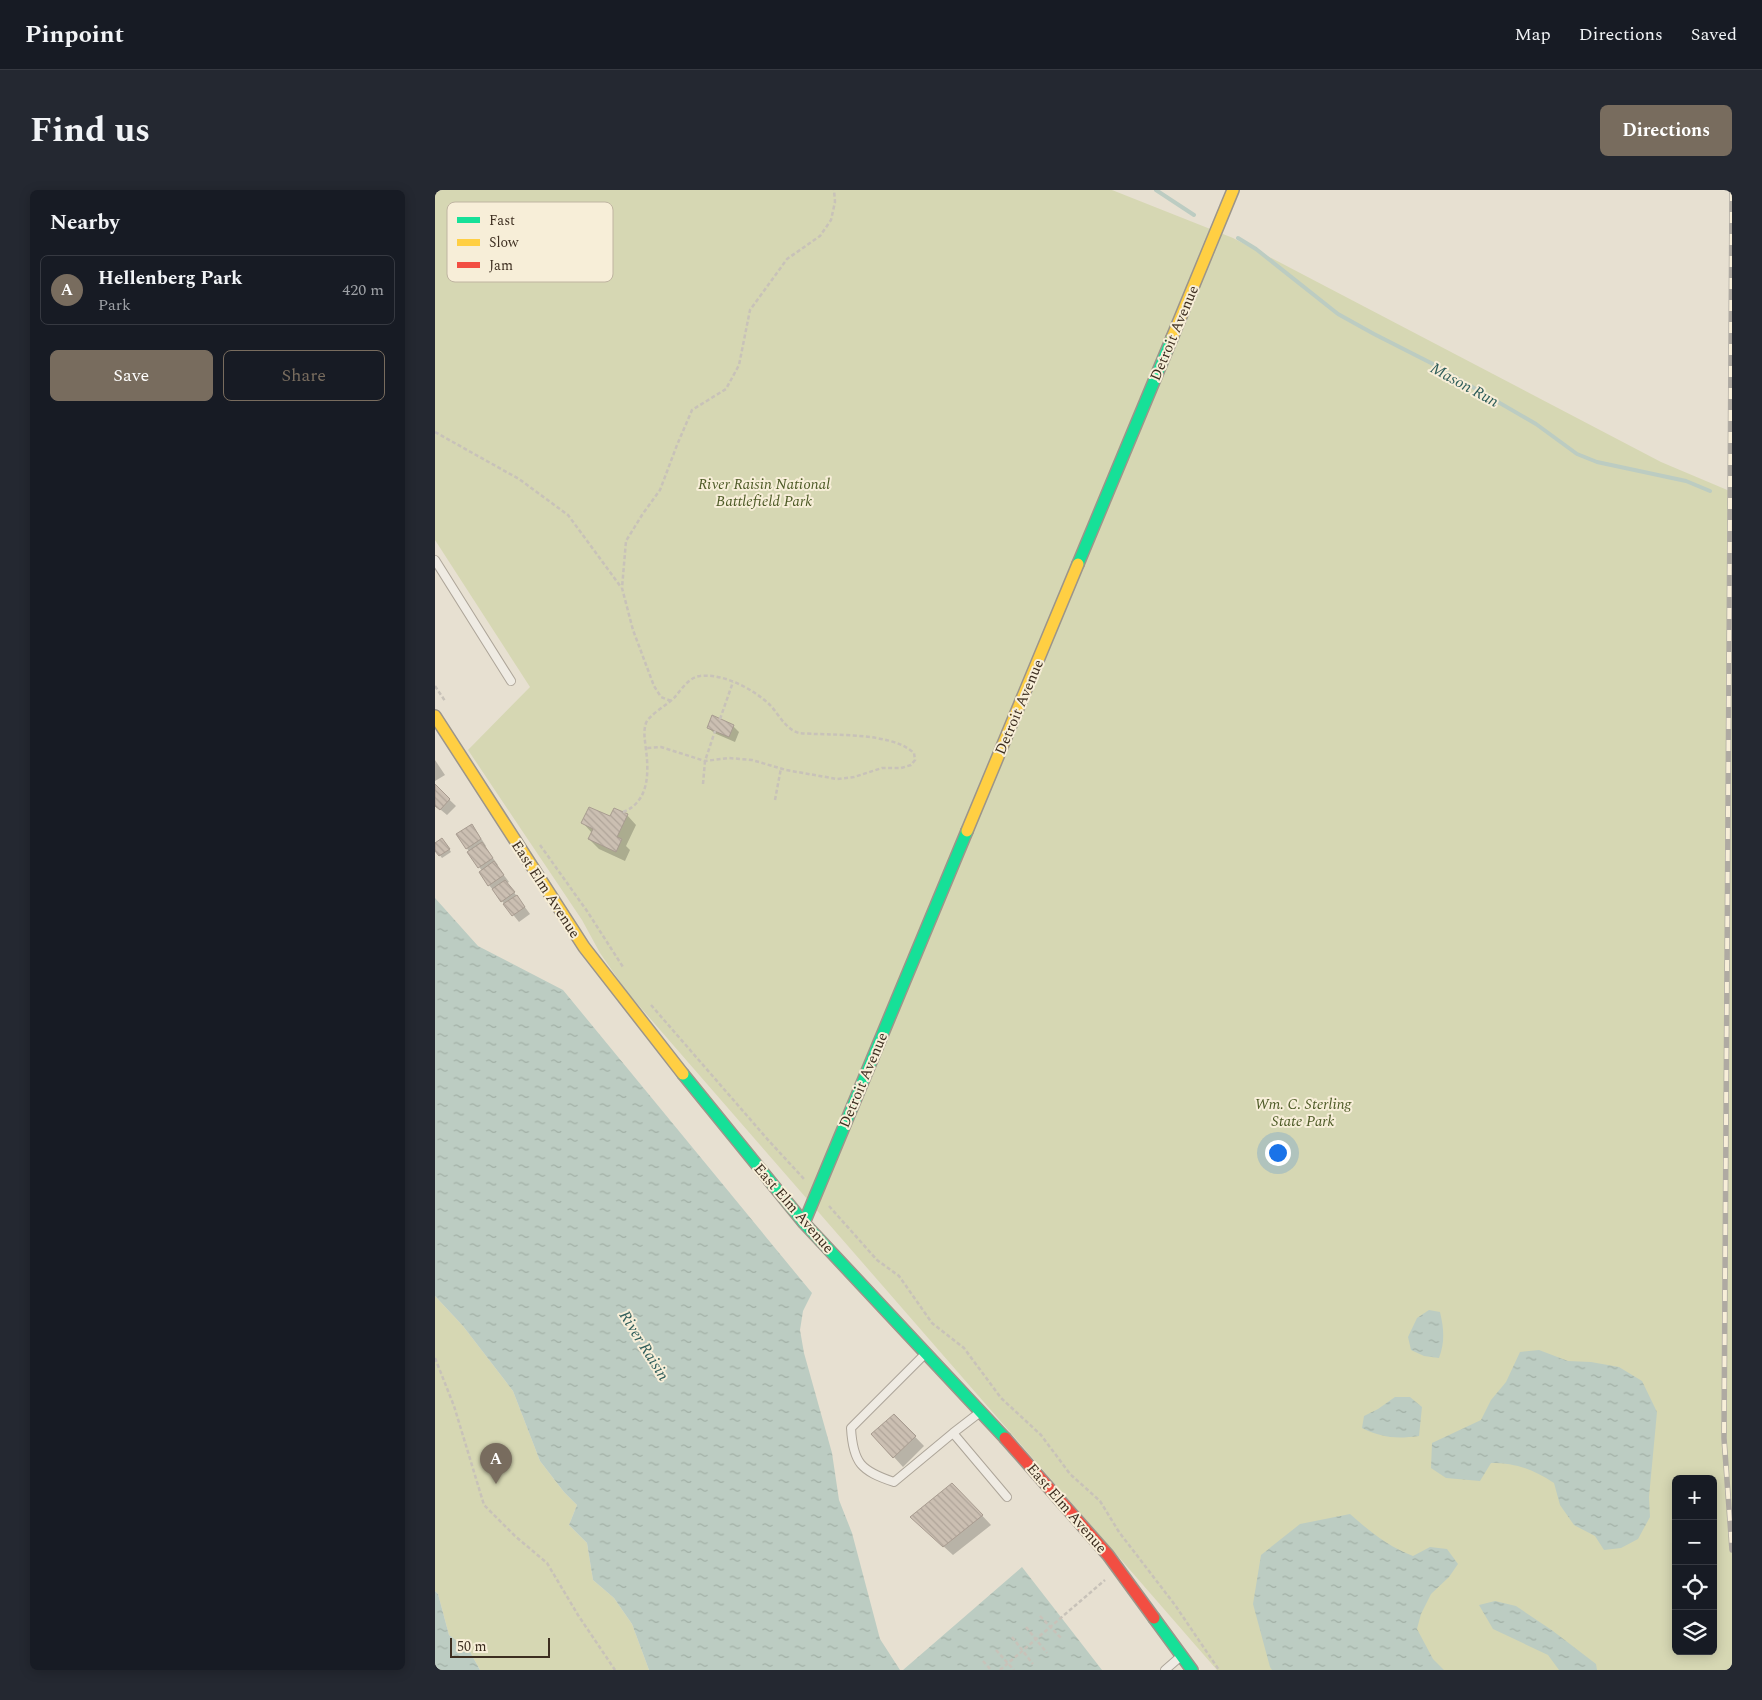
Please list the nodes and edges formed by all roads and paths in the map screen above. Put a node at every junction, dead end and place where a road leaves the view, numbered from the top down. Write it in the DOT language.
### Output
graph roads {
  1 [pos="834,190"];
  2 [pos="1233,190"];
  3 [pos="435,432"];
  4 [pos="435,560"];
  5 [pos="622,588"];
  6 [pos="511,681"];
  7 [pos="733,682"];
  8 [pos="671,701"];
  9 [pos="435,716"];
  10 [pos="720,719"];
  11 [pos="715,731"];
  12 [pos="646,748"];
  13 [pos="705,761"];
  14 [pos="781,768"];
  15 [pos="703,784"];
  16 [pos="775,800"];
  17 [pos="623,812"];
  18 [pos="804,1223"];
  19 [pos="926,1353"];
  20 [pos="435,1358"];
  21 [pos="980,1411"];
  22 [pos="953,1433"];
  23 [pos="1007,1497"];
  24 [pos="1119,1570"];
  25 [pos="1040,1616"];
  26 [pos="1026,1627"];
  27 [pos="1051,1628"];
  28 [pos="1011,1638"];
  29 [pos="1061,1638"];
  30 [pos="1037,1639"];
  31 [pos="996,1650"];
  32 [pos="1022,1652"];
  33 [pos="1047,1653"];
  34 [pos="1182,1656"];
  35 [pos="983,1661"];
  36 [pos="1009,1663"];
  37 [pos="1033,1664"];
  38 [pos="615,1670"];
  39 [pos="991,1670"];
  40 [pos="1000,1670"];
  41 [pos="1015,1670"];
  42 [pos="1165,1670"];
  43 [pos="1192,1670"];
  1 -- 5 [label="path"];
  2 -- 18 [label="main road, Detroit Avenue"];
  3 -- 5 [label="path"];
  4 -- 6 [label="lane"];
  5 -- 8 [label="path"];
  7 -- 8 [label="path"];
  7 -- 10 [label="path"];
  7 -- 14 [label="path"];
  8 -- 12 [label="path"];
  9 -- 18 [label="main road, East Elm Avenue"];
  11 -- 13 [label="path"];
  12 -- 13 [label="path"];
  12 -- 17 [label="path"];
  13 -- 14 [label="path"];
  13 -- 15 [label="path"];
  14 -- 16 [label="path"];
  18 -- 19 [label="main road, East Elm Avenue"];
  19 -- 21 [label="main road, East Elm Avenue"];
  19 -- 22 [label="lane"];
  20 -- 38 [label="path"];
  21 -- 22 [label="lane"];
  21 -- 24 [label="main road, East Elm Avenue"];
  22 -- 23 [label="lane"];
  24 -- 27 [label="path"];
  24 -- 34 [label="main road, East Elm Avenue"];
  25 -- 27 [label="path"];
  26 -- 30 [label="path"];
  27 -- 29 [label="path"];
  27 -- 30 [label="path"];
  28 -- 32 [label="path"];
  30 -- 32 [label="path"];
  30 -- 33 [label="path"];
  31 -- 36 [label="path"];
  32 -- 36 [label="path"];
  32 -- 37 [label="path"];
  34 -- 42 [label="lane"];
  34 -- 43 [label="main road, East Elm Avenue"];
  35 -- 39 [label="path"];
  36 -- 40 [label="path"];
  36 -- 41 [label="path"];
}
